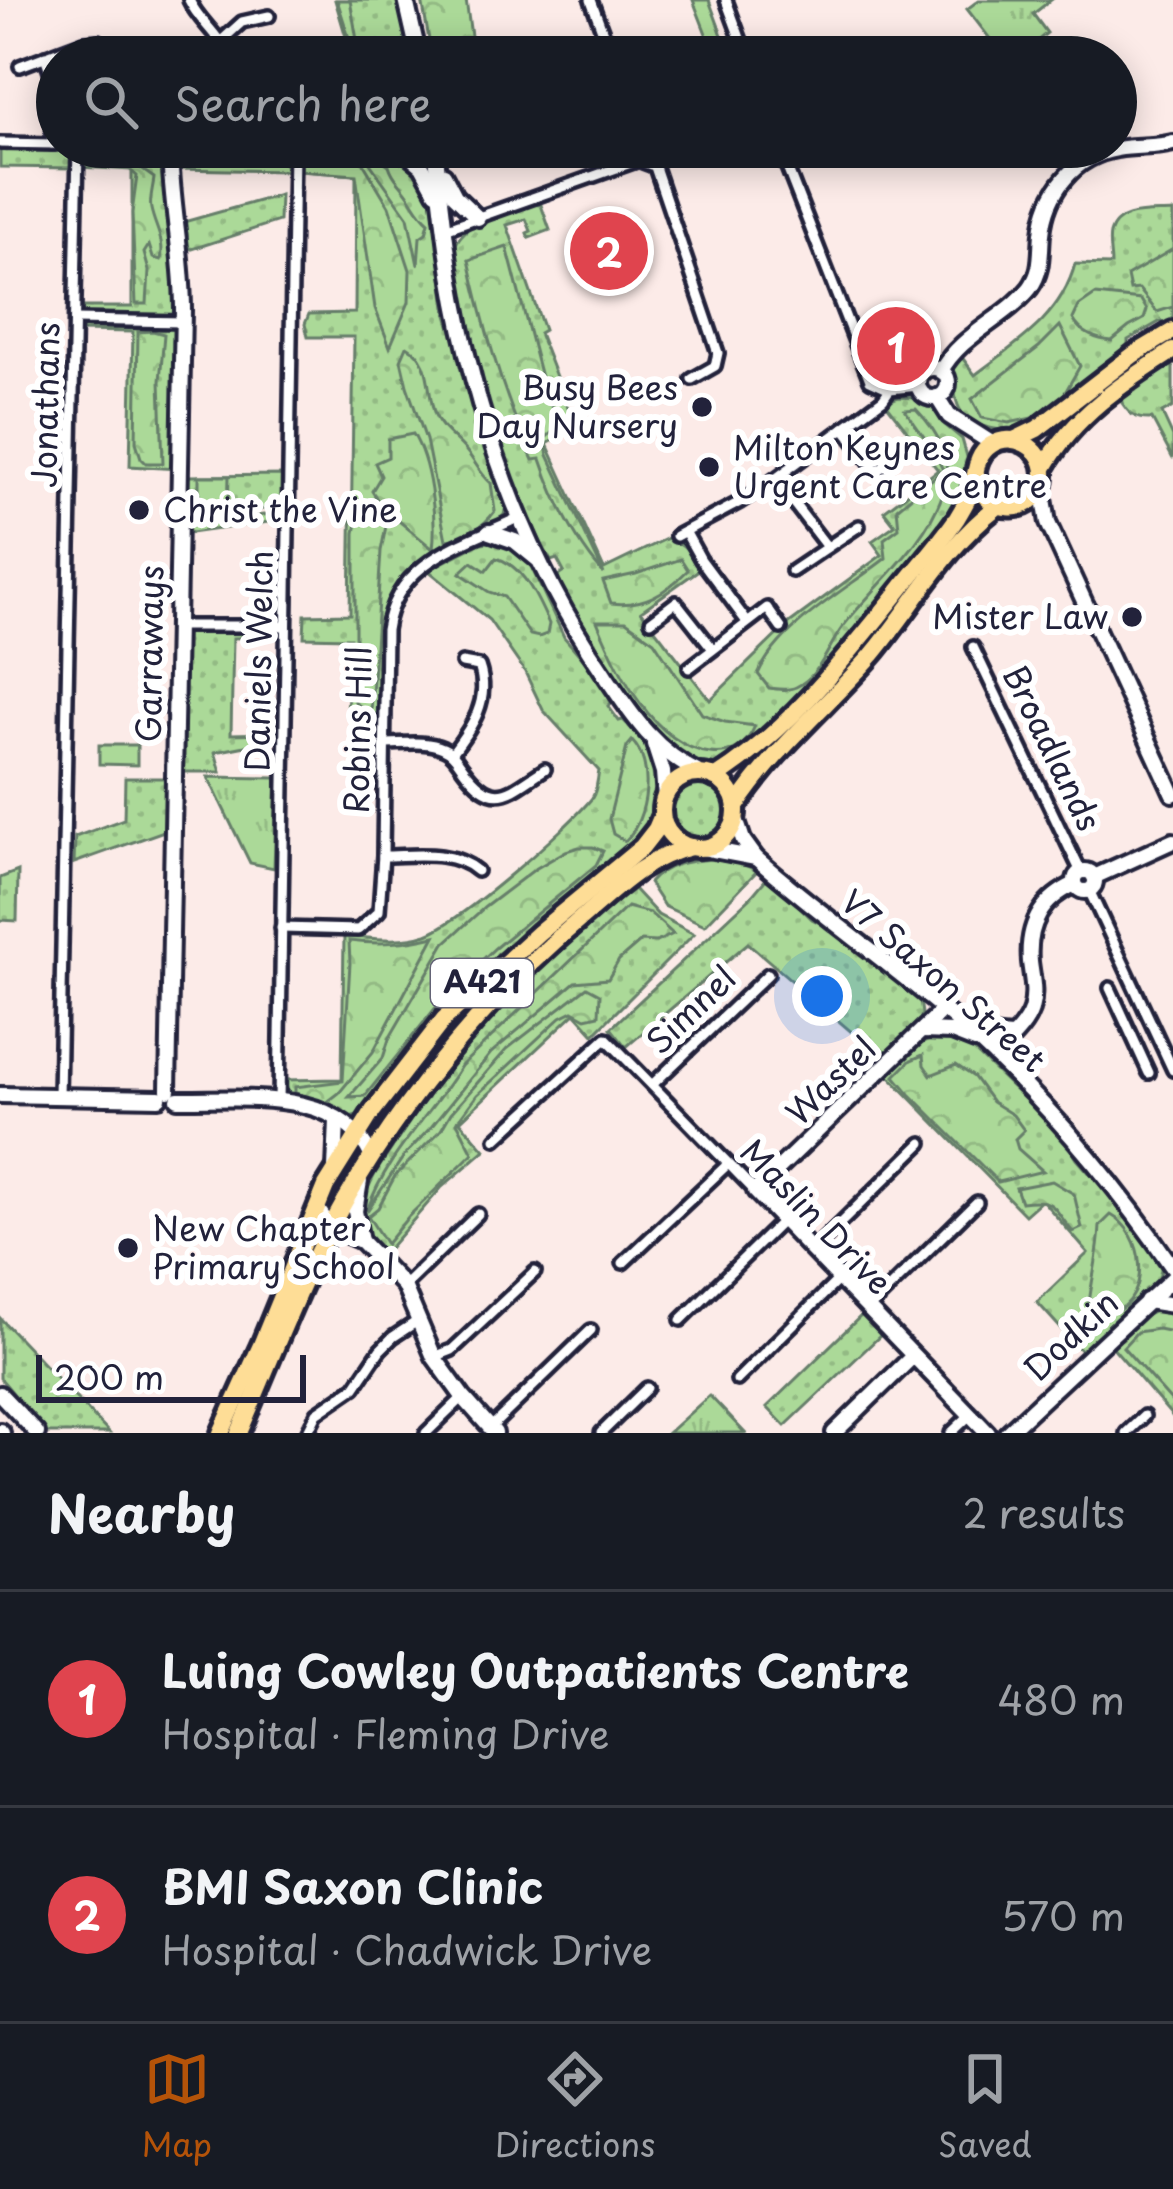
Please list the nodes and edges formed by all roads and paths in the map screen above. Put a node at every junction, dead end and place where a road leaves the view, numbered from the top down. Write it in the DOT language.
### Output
graph roads {
  1 [pos="189,0"];
  2 [pos="406,0"];
  3 [pos="591,0"];
  4 [pos="726,0"];
  5 [pos="269,16"];
  6 [pos="216,36"];
  7 [pos="227,36"];
  8 [pos="414,36"];
  9 [pos="604,36"];
  10 [pos="739,36"];
  11 [pos="36,60"];
  12 [pos="20,66"];
  13 [pos="1173,142"];
  14 [pos="0,143"];
  15 [pos="36,144"];
  16 [pos="1137,146"];
  17 [pos="78,168"];
  18 [pos="171,168"];
  19 [pos="294,168"];
  20 [pos="423,168"];
  21 [pos="437,168"];
  22 [pos="442,168"];
  23 [pos="617,168"];
  24 [pos="655,168"];
  25 [pos="787,168"];
  26 [pos="1075,168"];
  27 [pos="442,207"];
  28 [pos="478,218"];
  29 [pos="445,229"];
  30 [pos="75,320"];
  31 [pos="183,322"];
  32 [pos="1173,331"];
  33 [pos="1173,351"];
  34 [pos="941,371"];
  35 [pos="1118,377"];
  36 [pos="692,379"];
  37 [pos="919,386"];
  38 [pos="890,389"];
  39 [pos="938,397"];
  40 [pos="1090,398"];
  41 [pos="844,428"];
  42 [pos="1014,440"];
  43 [pos="983,458"];
  44 [pos="892,459"];
  45 [pos="1043,477"];
  46 [pos="776,479"];
  47 [pos="998,506"];
  48 [pos="1021,506"];
  49 [pos="520,517"];
  50 [pos="1048,523"];
  51 [pos="859,526"];
  52 [pos="490,532"];
  53 [pos="826,547"];
  54 [pos="541,562"];
  55 [pos="792,572"];
  56 [pos="651,622"];
  57 [pos="747,622"];
  58 [pos="178,626"];
  59 [pos="286,626"];
  60 [pos="781,628"];
  61 [pos="973,647"];
  62 [pos="713,650"];
  63 [pos="462,663"];
  64 [pos="689,668"];
  65 [pos="794,724"];
  66 [pos="653,741"];
  67 [pos="384,744"];
  68 [pos="452,753"];
  69 [pos="544,769"];
  70 [pos="710,776"];
  71 [pos="1173,794"];
  72 [pos="663,806"];
  73 [pos="736,812"];
  74 [pos="1173,841"];
  75 [pos="697,848"];
  76 [pos="382,856"];
  77 [pos="642,858"];
  78 [pos="757,858"];
  79 [pos="477,871"];
  80 [pos="615,880"];
  81 [pos="1085,881"];
  82 [pos="281,928"];
  83 [pos="768,974"];
  84 [pos="1110,988"];
  85 [pos="944,1010"];
  86 [pos="957,1021"];
  87 [pos="922,1031"];
  88 [pos="1011,1037"];
  89 [pos="1158,1037"];
  90 [pos="981,1043"];
  91 [pos="1136,1046"];
  92 [pos="995,1056"];
  93 [pos="1173,1070"];
  94 [pos="1149,1073"];
  95 [pos="652,1085"];
  96 [pos="0,1095"];
  97 [pos="59,1096"];
  98 [pos="168,1096"];
  99 [pos="279,1101"];
  100 [pos="337,1120"];
  101 [pos="496,1138"];
  102 [pos="922,1144"];
  103 [pos="364,1156"];
  104 [pos="728,1164"];
  105 [pos="334,1168"];
  106 [pos="755,1191"];
  107 [pos="351,1200"];
  108 [pos="977,1202"];
  109 [pos="478,1214"];
  110 [pos="324,1218"];
  111 [pos="782,1222"];
  112 [pos="362,1241"];
  113 [pos="812,1250"];
  114 [pos="623,1263"];
  115 [pos="1173,1268"];
  116 [pos="535,1272"];
  117 [pos="1173,1278"];
  118 [pos="838,1280"];
  119 [pos="404,1286"];
  120 [pos="1148,1301"];
  121 [pos="1173,1305"];
  122 [pos="868,1309"];
  123 [pos="419,1320"];
  124 [pos="681,1320"];
  125 [pos="591,1330"];
  126 [pos="913,1356"];
  127 [pos="434,1358"];
  128 [pos="737,1380"];
  129 [pos="647,1388"];
  130 [pos="0,1394"];
  131 [pos="463,1397"];
  132 [pos="970,1415"];
  133 [pos="1144,1416"];
  134 [pos="492,1431"];
  135 [pos="309,1432"];
  136 [pos="38,1433"];
  137 [pos="221,1433"];
  138 [pos="239,1433"];
  139 [pos="426,1433"];
  140 [pos="601,1433"];
  141 [pos="834,1433"];
  142 [pos="951,1433"];
  143 [pos="988,1433"];
  144 [pos="1007,1433"];
  145 [pos="1126,1433"];
  1 -- 6 [label="street"];
  2 -- 8 [label="street"];
  3 -- 9 [label="street"];
  4 -- 10 [label="street"];
  5 -- 7 [label="street"];
  11 -- 12 [label="street"];
  13 -- 16 [label="street"];
  14 -- 15 [label="street"];
  17 -- 30 [label="street, Jonathans"];
  18 -- 31 [label="street, Garraways"];
  19 -- 59 [label="street, Daniels Welch"];
  20 -- 27 [label="street"];
  21 -- 27 [label="street"];
  22 -- 28 [label="street"];
  23 -- 28 [label="street"];
  24 -- 36 [label="street"];
  25 -- 38 [label="street"];
  26 -- 34 [label="street"];
  27 -- 29 [label="street"];
  28 -- 29 [label="street"];
  29 -- 49 [label="street"];
  30 -- 31 [label="street"];
  30 -- 97 [label="street, Jonathans"];
  31 -- 58 [label="street, Garraways"];
  32 -- 35 [label="highway"];
  33 -- 35 [label="highway"];
  34 -- 37 [label="street"];
  34 -- 39 [label="street"];
  35 -- 40 [label="highway"];
  37 -- 38 [label="street"];
  37 -- 39 [label="street"];
  38 -- 41 [label="street"];
  39 -- 43 [label="street"];
  40 -- 42 [label="highway"];
  40 -- 45 [label="highway"];
  41 -- 44 [label="street"];
  41 -- 46 [label="street"];
  42 -- 43 [label="highway"];
  42 -- 45 [label="highway"];
  43 -- 47 [label="highway"];
  43 -- 65 [label="highway, A421"];
  45 -- 48 [label="highway"];
  45 -- 50 [label="street"];
  46 -- 53 [label="street"];
  46 -- 57 [label="street"];
  47 -- 48 [label="highway"];
  47 -- 65 [label="highway, A421"];
  48 -- 50 [label="street"];
  49 -- 52 [label="street, Robins Hill"];
  49 -- 54 [label="street"];
  50 -- 71 [label="street"];
  51 -- 53 [label="street"];
  52 -- 54 [label="street"];
  52 -- 67 [label="street, Robins Hill"];
  53 -- 55 [label="street"];
  54 -- 66 [label="street"];
  56 -- 62 [label="street"];
  57 -- 60 [label="street"];
  57 -- 62 [label="street"];
  58 -- 59 [label="street"];
  58 -- 98 [label="street, Garraways"];
  59 -- 82 [label="street, Daniels Welch"];
  61 -- 81 [label="street, Broadlands"];
  62 -- 64 [label="street"];
  63 -- 68 [label="street"];
  65 -- 70 [label="highway, A421"];
  65 -- 73 [label="highway, A421"];
  66 -- 70 [label="street"];
  66 -- 72 [label="street"];
  67 -- 68 [label="street"];
  67 -- 76 [label="street, Robins Hill"];
  68 -- 69 [label="street"];
  70 -- 72 [label="highway, A421"];
  70 -- 73 [label="highway"];
  72 -- 75 [label="highway"];
  72 -- 77 [label="highway, A421"];
  73 -- 75 [label="highway, A421"];
  73 -- 78 [label="street, V7 Saxon Street"];
  74 -- 81 [label="street"];
  75 -- 77 [label="highway, A421"];
  75 -- 78 [label="street"];
  76 -- 79 [label="street"];
  76 -- 82 [label="street, Robins Hill"];
  77 -- 80 [label="highway, A421"];
  78 -- 85 [label="street, V7 Saxon Street"];
  80 -- 103 [label="highway, A421"];
  80 -- 103 [label="highway, A421"];
  81 -- 88 [label="street"];
  81 -- 89 [label="street, Broadlands"];
  82 -- 99 [label="street, Daniels Welch"];
  83 -- 95 [label="street, Simnel"];
  84 -- 91 [label="street"];
  85 -- 86 [label="street, V7 Saxon Street"];
  85 -- 87 [label="street, Wastel"];
  86 -- 88 [label="street"];
  86 -- 90 [label="street, V7 Saxon Street"];
  87 -- 90 [label="street"];
  87 -- 106 [label="street, Wastel"];
  88 -- 92 [label="street"];
  89 -- 91 [label="street"];
  89 -- 93 [label="street, Broadlands"];
  90 -- 92 [label="street, V7 Saxon Street"];
  91 -- 94 [label="street"];
  92 -- 115 [label="street, V7 Saxon Street"];
  95 -- 101 [label="street, Maslin Drive"];
  95 -- 104 [label="street, Maslin Drive"];
  96 -- 97 [label="street"];
  97 -- 98 [label="street"];
  98 -- 99 [label="street"];
  99 -- 100 [label="street"];
  100 -- 103 [label="street"];
  100 -- 105 [label="street"];
  102 -- 113 [label="street"];
  103 -- 105 [label="highway, A421"];
  103 -- 107 [label="highway, A421"];
  104 -- 106 [label="street, Maslin Drive"];
  104 -- 114 [label="street"];
  105 -- 110 [label="highway, A421"];
  106 -- 111 [label="street, Maslin Drive"];
  107 -- 110 [label="highway, A421"];
  107 -- 112 [label="street"];
  108 -- 122 [label="street"];
  109 -- 119 [label="street"];
  110 -- 112 [label="street"];
  110 -- 137 [label="highway, A421"];
  110 -- 138 [label="highway, A421"];
  111 -- 113 [label="street, Maslin Drive"];
  111 -- 124 [label="street"];
  112 -- 119 [label="street"];
  113 -- 118 [label="street, Maslin Drive"];
  116 -- 127 [label="street"];
  117 -- 120 [label="street, Dodkin"];
  118 -- 122 [label="street, Maslin Drive"];
  118 -- 128 [label="street"];
  119 -- 123 [label="street"];
  120 -- 121 [label="street"];
  120 -- 144 [label="street, Dodkin"];
  122 -- 126 [label="street, Maslin Drive"];
  123 -- 127 [label="street"];
  123 -- 135 [label="street"];
  125 -- 134 [label="street"];
  126 -- 132 [label="street, Maslin Drive"];
  126 -- 141 [label="street"];
  127 -- 131 [label="street"];
  129 -- 140 [label="street"];
  130 -- 136 [label="street"];
  131 -- 134 [label="street"];
  131 -- 139 [label="street"];
  132 -- 142 [label="street"];
  132 -- 143 [label="street, Maslin Drive"];
  133 -- 145 [label="street"];
}
